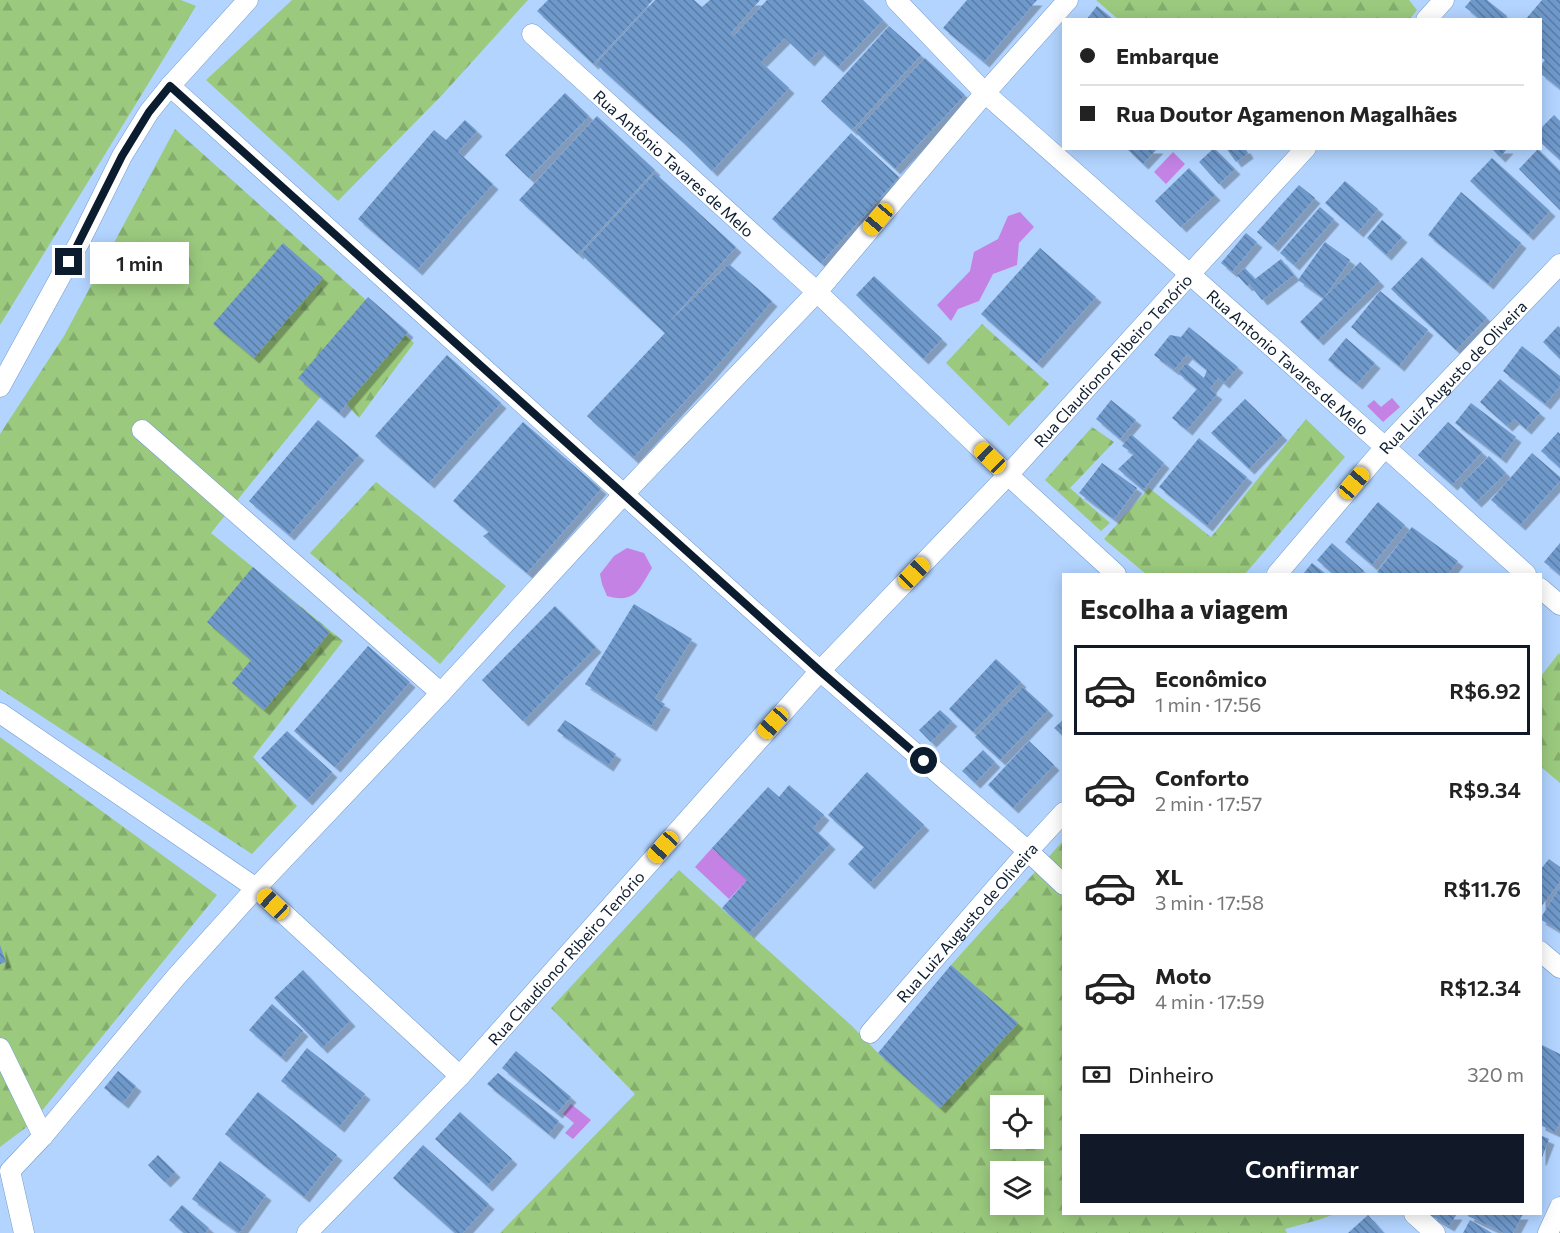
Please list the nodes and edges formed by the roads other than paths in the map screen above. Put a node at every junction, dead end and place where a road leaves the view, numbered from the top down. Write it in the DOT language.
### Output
graph roads {
  1 [pos="248,0"];
  2 [pos="896,0"];
  3 [pos="1068,0"];
  4 [pos="1444,0"];
  5 [pos="1428,18"];
  6 [pos="532,34"];
  7 [pos="170,86"];
  8 [pos="985,93"];
  9 [pos="1304,150"];
  10 [pos="1560,264"];
  11 [pos="1190,274"];
  12 [pos="817,292"];
  13 [pos="0,387"];
  14 [pos="142,430"];
  15 [pos="1385,447"];
  16 [pos="1008,475"];
  17 [pos="624,494"];
  18 [pos="1115,573"];
  19 [pos="1278,573"];
  20 [pos="1525,573"];
  21 [pos="1542,590"];
  22 [pos="1560,605"];
  23 [pos="820,671"];
  24 [pos="441,693"];
  25 [pos="0,713"];
  26 [pos="1062,814"];
  27 [pos="1028,851"];
  28 [pos="1062,883"];
  29 [pos="256,888"];
  30 [pos="1542,953"];
  31 [pos="1560,968"];
  32 [pos="870,1033"];
  33 [pos="0,1048"];
  34 [pos="460,1076"];
  35 [pos="43,1136"];
  36 [pos="5,1174"];
  37 [pos="1560,1207"];
  38 [pos="1415,1215"];
  39 [pos="24,1233"];
  40 [pos="307,1233"];
  41 [pos="1435,1233"];
  42 [pos="1548,1233"];
  1 -- 7 [label="street"];
  2 -- 8 [label="street, Rua Antonio Tavares de Melo"];
  3 -- 8 [label="street"];
  4 -- 5 [label="street"];
  6 -- 12 [label="street, Rua Antônio Tavares de Melo"];
  7 -- 13 [label="street"];
  7 -- 17 [label="street"];
  8 -- 11 [label="street, Rua Antonio Tavares de Melo"];
  8 -- 12 [label="street"];
  9 -- 11 [label="street, Rua Claudionor Ribeiro Tenório"];
  10 -- 15 [label="street, Rua Luiz Augusto de Oliveira"];
  11 -- 15 [label="street, Rua Antonio Tavares de Melo"];
  11 -- 16 [label="street, Rua Claudionor Ribeiro Tenório"];
  12 -- 16 [label="street, Rua Antônio Tavares de Melo"];
  12 -- 17 [label="street"];
  14 -- 24 [label="street"];
  15 -- 19 [label="street, Rua Luiz Augusto de Oliveira"];
  15 -- 20 [label="street, Rua Antonio Tavares de Melo"];
  16 -- 18 [label="street"];
  16 -- 23 [label="street, Rua Claudionor Ribeiro Tenório"];
  17 -- 23 [label="street"];
  17 -- 24 [label="street"];
  21 -- 22 [label="street"];
  23 -- 27 [label="street"];
  23 -- 34 [label="street, Rua Claudionor Ribeiro Tenório"];
  24 -- 29 [label="street"];
  25 -- 29 [label="street"];
  26 -- 27 [label="street, Rua Luiz Augusto de Oliveira"];
  27 -- 28 [label="street"];
  27 -- 32 [label="street, Rua Luiz Augusto de Oliveira"];
  29 -- 34 [label="street"];
  29 -- 35 [label="street"];
  30 -- 31 [label="street"];
  33 -- 35 [label="street"];
  34 -- 40 [label="street, Rua Claudionor Ribeiro Tenório"];
  35 -- 36 [label="street"];
  36 -- 39 [label="street"];
  37 -- 42 [label="street"];
  38 -- 41 [label="street"];
}
